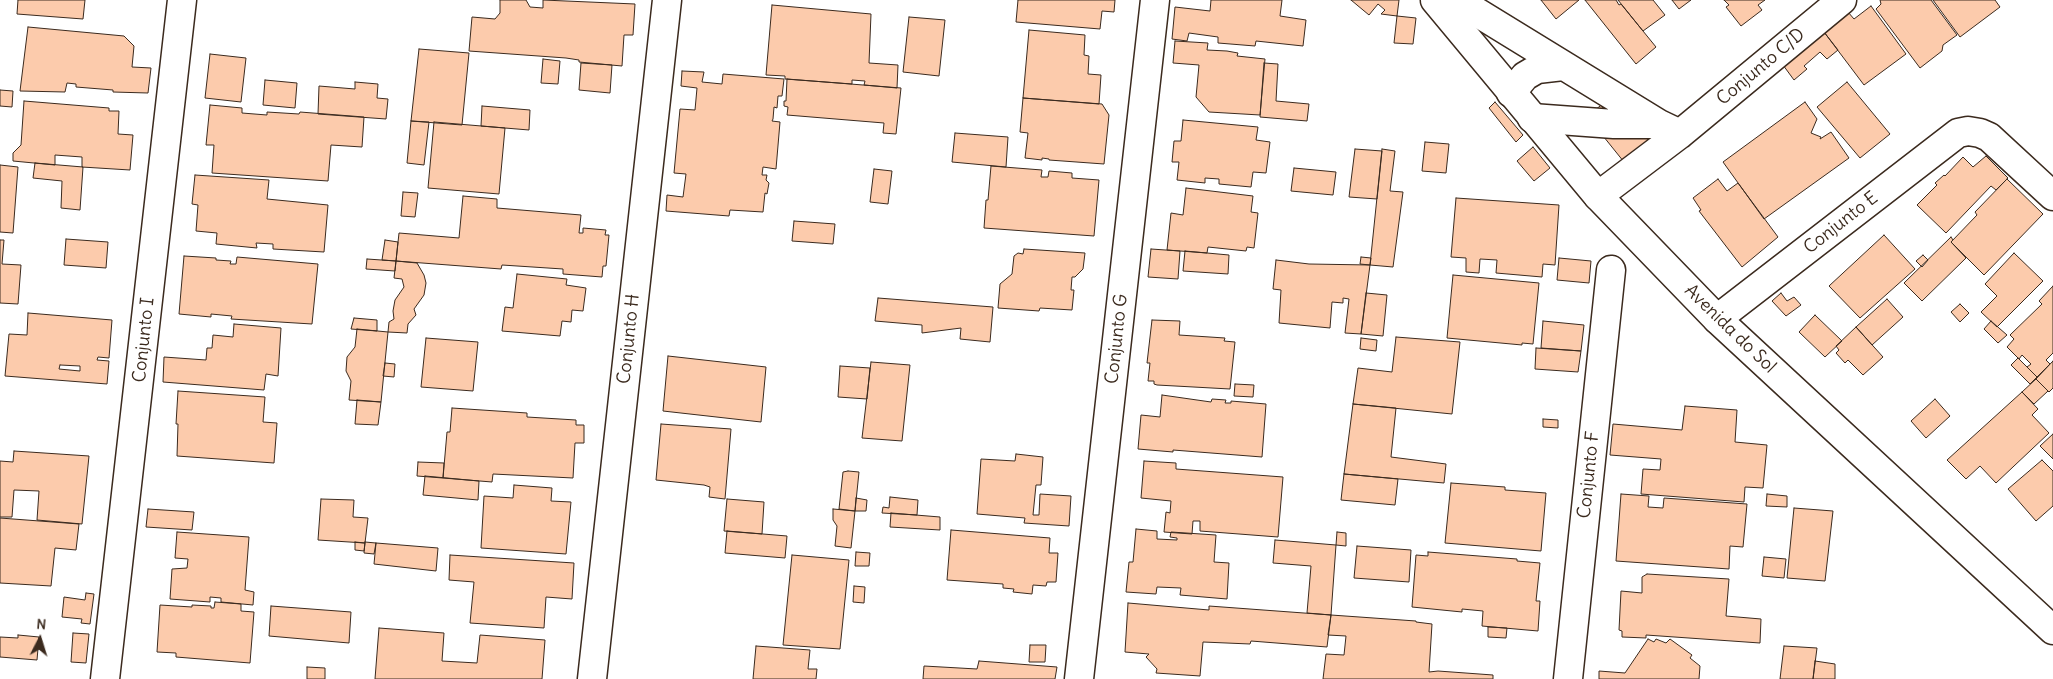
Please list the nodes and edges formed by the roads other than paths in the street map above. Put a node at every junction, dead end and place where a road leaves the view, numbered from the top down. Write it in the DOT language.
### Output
graph roads {
  1 [pos="182,0"];
  2 [pos="667,0"];
  3 [pos="1155,0"];
  4 [pos="1435,0"];
  5 [pos="1457,0"];
  6 [pos="1842,0"];
  7 [pos="1563,66"];
  8 [pos="1511,93"];
  9 [pos="1532,118"];
  10 [pos="1670,129"];
  11 [pos="1598,196"];
  12 [pos="2053,196"];
  13 [pos="1611,270"];
  14 [pos="1717,319"];
  15 [pos="2053,630"];
  16 [pos="105,679"];
  17 [pos="592,679"];
  18 [pos="1079,679"];
  19 [pos="1568,679"];
  1 -- 16 [label="street, Conjunto I"];
  2 -- 17 [label="street, Conjunto H"];
  3 -- 18 [label="street, Conjunto G"];
  4 -- 8 [label="street, Avenida do Sol"];
  5 -- 7 [label="street"];
  6 -- 10 [label="street, Conjunto C/D"];
  7 -- 8 [label="street"];
  7 -- 10 [label="street"];
  8 -- 9 [label="street, Avenida do Sol"];
  9 -- 10 [label="street"];
  9 -- 11 [label="street, Avenida do Sol"];
  10 -- 11 [label="street, Conjunto C/D"];
  11 -- 14 [label="street, Avenida do Sol"];
  12 -- 14 [label="street, Conjunto E"];
  13 -- 19 [label="street, Conjunto F"];
  14 -- 15 [label="street, Avenida do Sol"];
}
